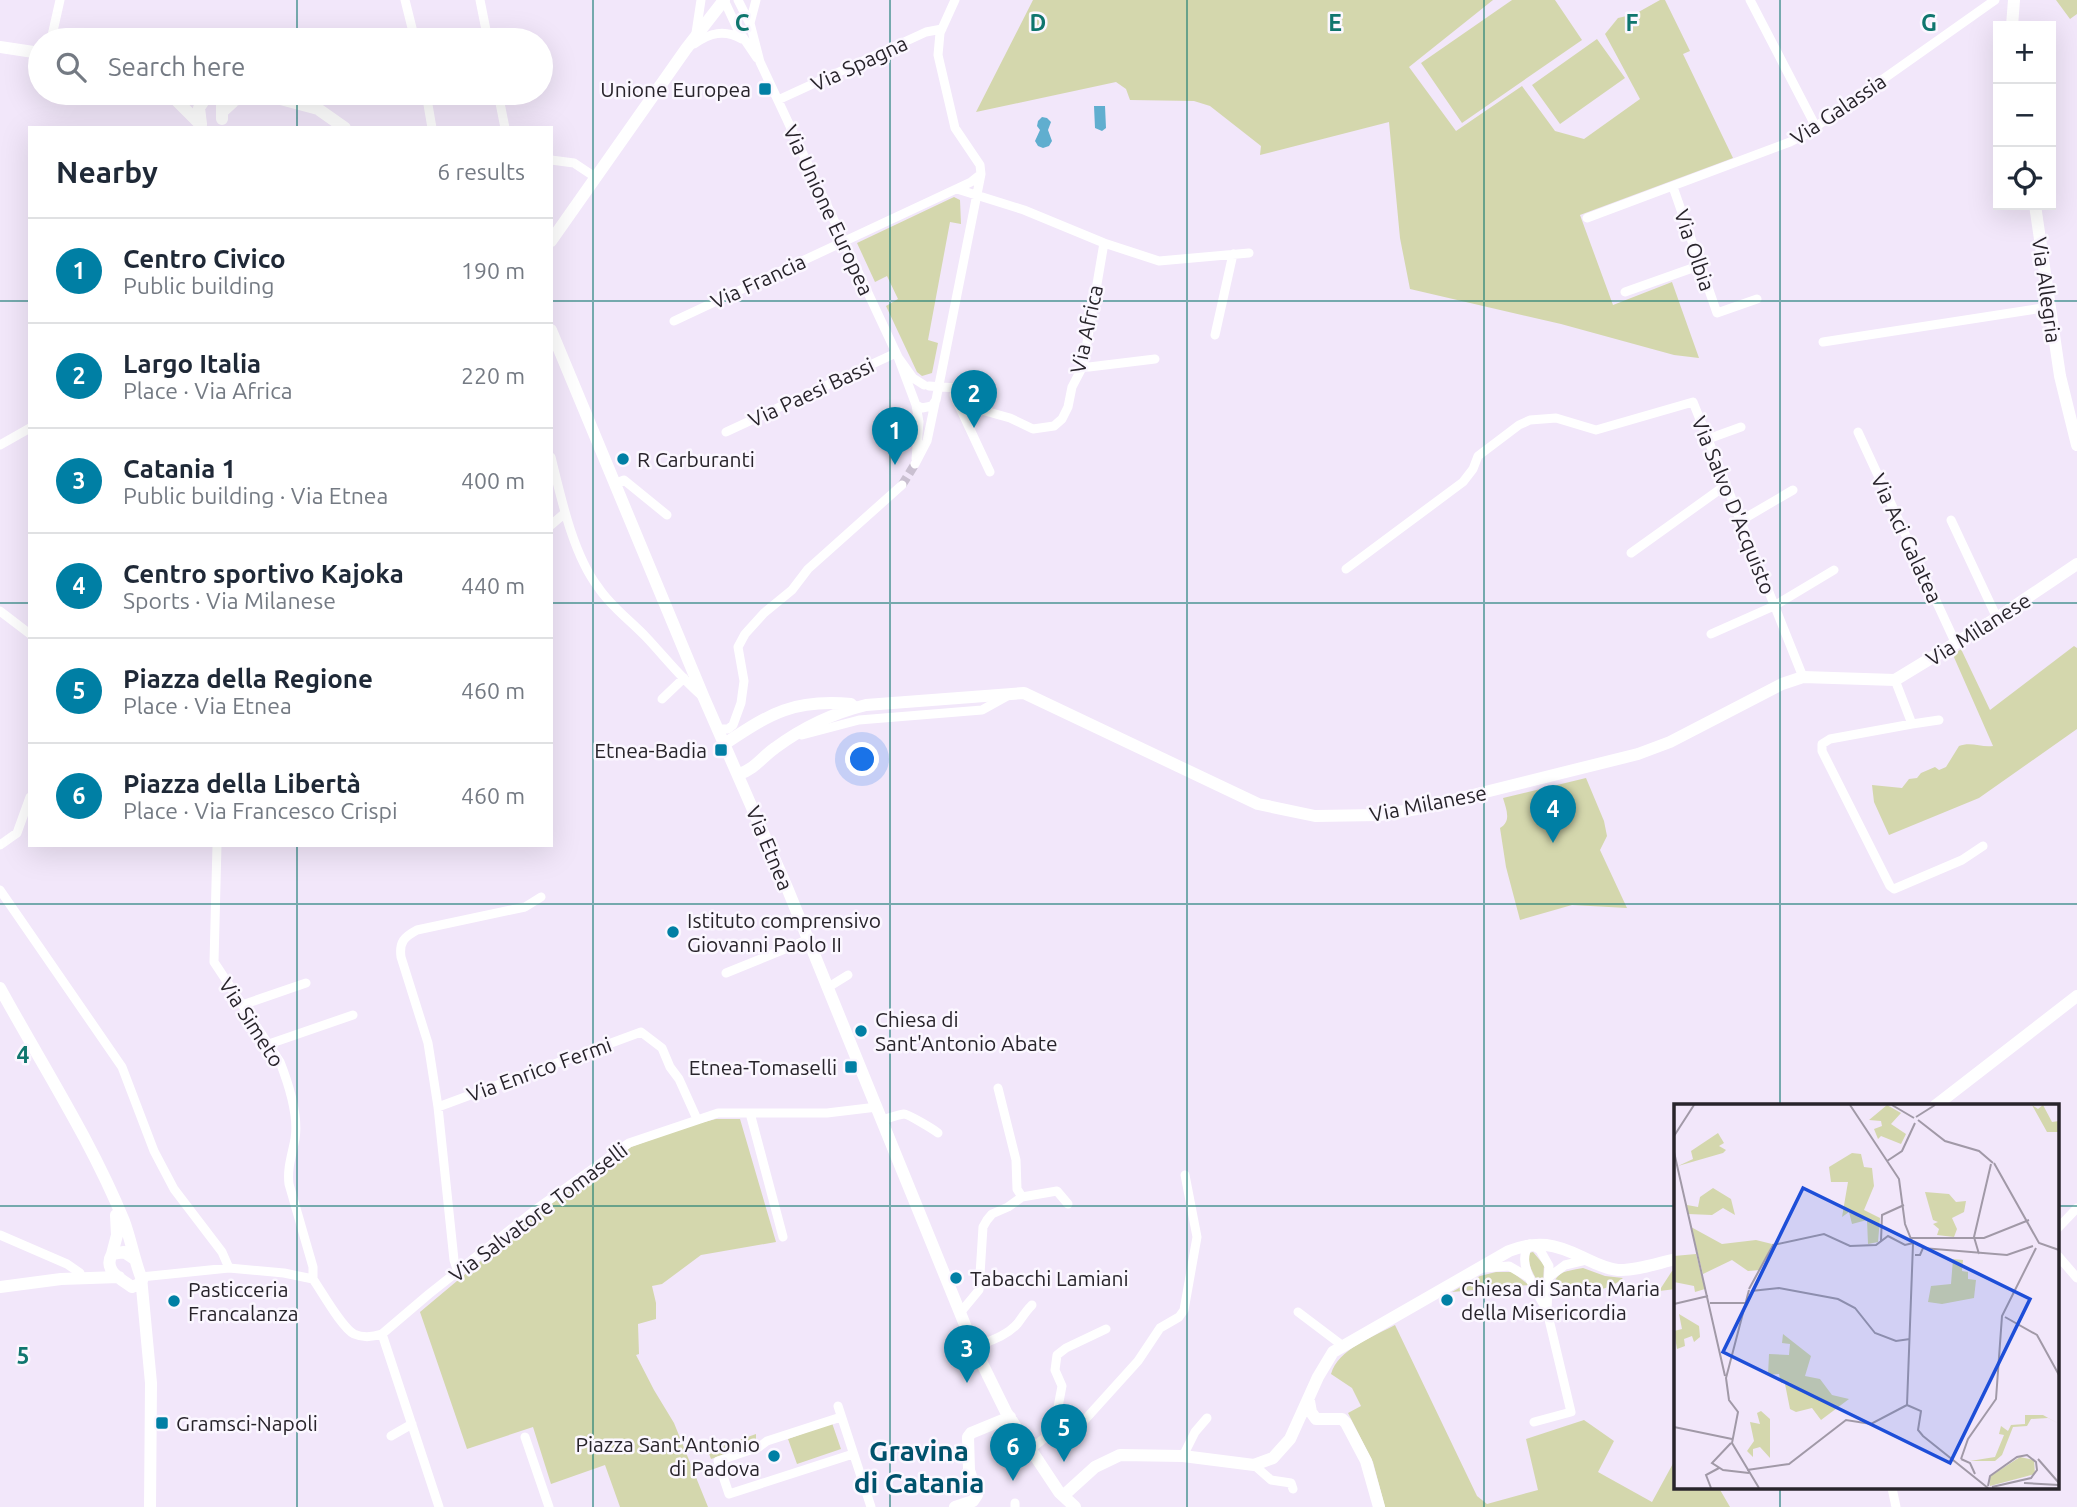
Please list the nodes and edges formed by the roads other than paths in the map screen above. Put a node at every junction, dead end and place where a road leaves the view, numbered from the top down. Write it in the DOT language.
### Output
graph roads {
  1 [pos="60,0"];
  2 [pos="405,0"];
  3 [pos="480,0"];
  4 [pos="701,0"];
  5 [pos="724,0"];
  6 [pos="738,0"];
  7 [pos="756,0"];
  8 [pos="955,0"];
  9 [pos="1750,0"];
  10 [pos="1995,0"];
  11 [pos="2014,0"];
  12 [pos="2012,21"];
  13 [pos="750,23"];
  14 [pos="54,28"];
  15 [pos="412,28"];
  16 [pos="486,28"];
  17 [pos="942,29"];
  18 [pos="744,40"];
  19 [pos="690,44"];
  20 [pos="2,47"];
  21 [pos="28,51"];
  22 [pos="760,62"];
  23 [pos="778,100"];
  24 [pos="181,105"];
  25 [pos="201,105"];
  26 [pos="303,105"];
  27 [pos="428,105"];
  28 [pos="500,105"];
  29 [pos="202,126"];
  30 [pos="342,126"];
  31 [pos="432,126"];
  32 [pos="505,126"];
  33 [pos="1816,127"];
  34 [pos="553,160"];
  35 [pos="981,174"];
  36 [pos="595,177"];
  37 [pos="1673,187"];
  38 [pos="957,189"];
  39 [pos="976,196"];
  40 [pos="2036,210"];
  41 [pos="1587,218"];
  42 [pos="553,239"];
  43 [pos="844,241"];
  44 [pos="1104,243"];
  45 [pos="1249,253"];
  46 [pos="1233,254"];
  47 [pos="1701,265"];
  48 [pos="1625,292"];
  49 [pos="1756,299"];
  50 [pos="2049,307"];
  51 [pos="674,321"];
  52 [pos="1215,335"];
  53 [pos="553,338"];
  54 [pos="1823,342"];
  55 [pos="897,355"];
  56 [pos="1155,359"];
  57 [pos="1083,366"];
  58 [pos="956,388"];
  59 [pos="933,390"];
  60 [pos="915,400"];
  61 [pos="1741,427"];
  62 [pos="28,429"];
  63 [pos="726,432"];
  64 [pos="1858,432"];
  65 [pos="1708,439"];
  66 [pos="0,445"];
  67 [pos="2077,445"];
  68 [pos="990,472"];
  69 [pos="553,474"];
  70 [pos="616,483"];
  71 [pos="902,485"];
  72 [pos="1726,485"];
  73 [pos="1793,490"];
  74 [pos="565,513"];
  75 [pos="667,515"];
  76 [pos="1951,520"];
  77 [pos="1740,521"];
  78 [pos="553,523"];
  79 [pos="1631,553"];
  80 [pos="2074,568"];
  81 [pos="1346,569"];
  82 [pos="1834,570"];
  83 [pos="1774,606"];
  84 [pos="0,611"];
  85 [pos="1997,618"];
  86 [pos="28,632"];
  87 [pos="1711,634"];
  88 [pos="1956,644"];
  89 [pos="1803,677"];
  90 [pos="684,678"];
  91 [pos="1895,680"];
  92 [pos="1012,693"];
  93 [pos="704,698"];
  94 [pos="662,699"];
  95 [pos="866,705"];
  96 [pos="1939,720"];
  97 [pos="1912,724"];
  98 [pos="739,727"];
  99 [pos="720,729"];
  100 [pos="790,738"];
  101 [pos="726,743"];
  102 [pos="739,774"];
  103 [pos="28,803"];
  104 [pos="0,845"];
  105 [pos="1983,846"];
  106 [pos="217,847"];
  107 [pos="0,890"];
  108 [pos="541,897"];
  109 [pos="807,940"];
  110 [pos="726,973"];
  111 [pos="848,975"];
  112 [pos="306,983"];
  113 [pos="0,988"];
  114 [pos="827,988"];
  115 [pos="2077,996"];
  116 [pos="242,1005"];
  117 [pos="353,1015"];
  118 [pos="269,1044"];
  119 [pos="998,1088"];
  120 [pos="1939,1104"];
  121 [pos="438,1107"];
  122 [pos="877,1107"];
  123 [pos="750,1113"];
  124 [pos="697,1119"];
  125 [pos="882,1120"];
  126 [pos="938,1133"];
  127 [pos="1185,1175"];
  128 [pos="1022,1197"];
  129 [pos="113,1198"];
  130 [pos="1068,1205"];
  131 [pos="2077,1208"];
  132 [pos="2060,1225"];
  133 [pos="0,1235"];
  134 [pos="783,1237"];
  135 [pos="1530,1244"];
  136 [pos="111,1256"];
  137 [pos="2060,1257"];
  138 [pos="133,1258"];
  139 [pos="1674,1259"];
  140 [pos="1588,1260"];
  141 [pos="229,1268"];
  142 [pos="1473,1270"];
  143 [pos="458,1272"];
  144 [pos="80,1273"];
  145 [pos="1548,1278"];
  146 [pos="2077,1278"];
  147 [pos="61,1279"];
  148 [pos="141,1279"];
  149 [pos="313,1279"];
  150 [pos="1531,1279"];
  151 [pos="123,1281"];
  152 [pos="0,1287"];
  153 [pos="1032,1305"];
  154 [pos="1547,1311"];
  155 [pos="1298,1312"];
  156 [pos="960,1313"];
  157 [pos="146,1325"];
  158 [pos="1106,1329"];
  159 [pos="382,1334"];
  160 [pos="1343,1346"];
  161 [pos="974,1348"];
  162 [pos="1308,1401"];
  163 [pos="838,1406"];
  164 [pos="841,1417"];
  165 [pos="1010,1417"];
  166 [pos="1207,1418"];
  167 [pos="1321,1421"];
  168 [pos="1534,1422"];
  169 [pos="412,1424"];
  170 [pos="1058,1427"];
  171 [pos="391,1436"];
  172 [pos="525,1437"];
  173 [pos="1290,1439"];
  174 [pos="1031,1449"];
  175 [pos="853,1454"];
  176 [pos="1183,1456"];
  177 [pos="1254,1465"];
  178 [pos="1293,1489"];
  179 [pos="1063,1496"];
  180 [pos="150,1507"];
  181 [pos="439,1507"];
  182 [pos="549,1507"];
  183 [pos="871,1507"];
  184 [pos="955,1507"];
  185 [pos="1076,1507"];
  186 [pos="1378,1507"];
  1 -- 14 [label="street"];
  2 -- 15 [label="street"];
  3 -- 16 [label="street"];
  4 -- 19 [label="street"];
  5 -- 18 [label="street"];
  5 -- 19 [label="main road"];
  6 -- 13 [label="street"];
  7 -- 13 [label="street"];
  8 -- 17 [label="street"];
  9 -- 33 [label="street"];
  10 -- 33 [label="street, Via Galassia"];
  11 -- 12 [label="main road"];
  13 -- 22 [label="street"];
  17 -- 23 [label="street, Via Spagna"];
  17 -- 35 [label="street"];
  18 -- 19 [label="street"];
  18 -- 22 [label="street"];
  19 -- 36 [label="main road"];
  20 -- 21 [label="main road"];
  22 -- 23 [label="street, Via Unione Europea"];
  23 -- 43 [label="street, Via Unione Europea"];
  24 -- 29 [label="main road"];
  25 -- 29 [label="main road"];
  26 -- 30 [label="main road"];
  27 -- 31 [label="street"];
  28 -- 32 [label="street"];
  33 -- 37 [label="street, Via Galassia"];
  34 -- 36 [label="street"];
  35 -- 38 [label="street, Via Francia"];
  35 -- 39 [label="street"];
  36 -- 42 [label="main road"];
  37 -- 41 [label="street, Via Galassia"];
  37 -- 47 [label="street, Via Olbia"];
  38 -- 39 [label="street"];
  38 -- 43 [label="street, Via Francia"];
  39 -- 44 [label="street"];
  39 -- 59 [label="street"];
  40 -- 50 [label="main road, Via Allegria"];
  43 -- 51 [label="street, Via Francia"];
  43 -- 55 [label="street, Via Unione Europea"];
  44 -- 46 [label="street"];
  44 -- 57 [label="street, Via Africa"];
  45 -- 46 [label="street"];
  46 -- 52 [label="street"];
  47 -- 48 [label="street"];
  47 -- 49 [label="street, Via Olbia"];
  50 -- 54 [label="street"];
  50 -- 67 [label="main road, Via Allegria"];
  53 -- 70 [label="main road, Via Etnea"];
  55 -- 59 [label="street"];
  55 -- 60 [label="street"];
  55 -- 63 [label="street, Via Paesi Bassi"];
  56 -- 57 [label="street"];
  57 -- 58 [label="street, Via Africa"];
  58 -- 59 [label="street"];
  58 -- 68 [label="street"];
  59 -- 60 [label="street"];
  59 -- 60 [label="street"];
  59 -- 60 [label="street"];
  61 -- 65 [label="street"];
  62 -- 66 [label="street"];
  64 -- 88 [label="street, Via Aci Galatea"];
  65 -- 72 [label="street, Via Salvo D'Acquisto"];
  65 -- 81 [label="street, Via Salvo D'Acquisto"];
  69 -- 74 [label="street"];
  70 -- 75 [label="street"];
  70 -- 93 [label="main road, Via Etnea"];
  71 -- 98 [label="street"];
  72 -- 77 [label="street, Via Salvo D'Acquisto"];
  72 -- 79 [label="street"];
  73 -- 77 [label="street"];
  74 -- 78 [label="street"];
  74 -- 90 [label="street"];
  76 -- 85 [label="street"];
  77 -- 83 [label="street, Via Salvo D'Acquisto"];
  80 -- 85 [label="main road, Via Milanese"];
  82 -- 83 [label="street"];
  83 -- 87 [label="street"];
  83 -- 89 [label="street, Via Salvo D'Acquisto"];
  84 -- 86 [label="street"];
  85 -- 88 [label="main road, Via Milanese"];
  88 -- 91 [label="main road, Via Milanese"];
  89 -- 91 [label="main road, Via Milanese"];
  89 -- 92 [label="main road, Via Milanese"];
  90 -- 93 [label="street"];
  90 -- 94 [label="street"];
  91 -- 97 [label="street"];
  92 -- 95 [label="main road, Via Milanese"];
  92 -- 100 [label="street"];
  93 -- 99 [label="main road, Via Etnea"];
  95 -- 98 [label="main road"];
  95 -- 100 [label="main road, Via Milanese"];
  96 -- 97 [label="street"];
  97 -- 105 [label="street"];
  98 -- 99 [label="street"];
  98 -- 101 [label="main road"];
  99 -- 101 [label="main road, Via Etnea"];
  100 -- 102 [label="main road, Via Milanese"];
  101 -- 102 [label="main road, Via Etnea"];
  102 -- 109 [label="main road, Via Etnea"];
  103 -- 104 [label="street"];
  106 -- 116 [label="street, Via Simeto"];
  107 -- 141 [label="street"];
  108 -- 121 [label="street"];
  109 -- 110 [label="street"];
  109 -- 114 [label="main road, Via Etnea"];
  111 -- 114 [label="street"];
  112 -- 116 [label="street"];
  113 -- 129 [label="main road"];
  114 -- 122 [label="main road, Via Etnea"];
  115 -- 120 [label="main road"];
  116 -- 118 [label="street, Via Simeto"];
  117 -- 118 [label="street"];
  118 -- 149 [label="street, Via Simeto"];
  119 -- 128 [label="street"];
  121 -- 124 [label="street, Via Enrico Fermi"];
  121 -- 143 [label="street"];
  122 -- 123 [label="street, Via Salvatore Tomaselli"];
  122 -- 125 [label="main road, Via Etnea"];
  123 -- 124 [label="street, Via Salvatore Tomaselli"];
  123 -- 134 [label="street"];
  124 -- 143 [label="street, Via Salvatore Tomaselli"];
  125 -- 126 [label="street"];
  125 -- 156 [label="main road, Via Etnea"];
  127 -- 170 [label="street"];
  128 -- 130 [label="street"];
  128 -- 156 [label="street"];
  129 -- 136 [label="main road"];
  129 -- 138 [label="main road"];
  131 -- 132 [label="street"];
  133 -- 144 [label="street"];
  135 -- 140 [label="main road"];
  135 -- 142 [label="main road"];
  135 -- 145 [label="street"];
  135 -- 150 [label="street"];
  136 -- 138 [label="main road"];
  136 -- 144 [label="main road"];
  136 -- 151 [label="main road"];
  137 -- 146 [label="street"];
  138 -- 148 [label="main road"];
  139 -- 140 [label="main road"];
  140 -- 145 [label="street"];
  141 -- 148 [label="street"];
  141 -- 149 [label="street"];
  142 -- 150 [label="street"];
  142 -- 160 [label="main road"];
  143 -- 159 [label="street, Via Salvatore Tomaselli"];
  144 -- 147 [label="main road"];
  145 -- 154 [label="street"];
  147 -- 151 [label="main road"];
  147 -- 152 [label="main road"];
  148 -- 151 [label="main road"];
  148 -- 157 [label="main road"];
  149 -- 159 [label="street"];
  150 -- 154 [label="street"];
  151 -- 157 [label="main road"];
  153 -- 161 [label="street"];
  154 -- 168 [label="street"];
  155 -- 160 [label="street"];
  156 -- 161 [label="main road, Via Etnea"];
  157 -- 180 [label="main road"];
  158 -- 170 [label="street"];
  159 -- 169 [label="street"];
  160 -- 162 [label="main road"];
  161 -- 165 [label="main road, Via Etnea"];
  162 -- 167 [label="main road"];
  162 -- 173 [label="main road"];
  163 -- 164 [label="street"];
  164 -- 175 [label="street"];
  164 -- 175 [label="street"];
  165 -- 174 [label="main road, Via Etnea"];
  165 -- 184 [label="main road"];
  166 -- 176 [label="street"];
  167 -- 173 [label="main road"];
  167 -- 186 [label="main road"];
  169 -- 171 [label="street"];
  169 -- 181 [label="street"];
  170 -- 174 [label="street"];
  172 -- 182 [label="street"];
  173 -- 177 [label="main road"];
  174 -- 179 [label="main road, Via Etnea"];
  175 -- 183 [label="street"];
  176 -- 177 [label="main road"];
  176 -- 179 [label="main road"];
  177 -- 178 [label="street"];
  179 -- 185 [label="main road, Via Etnea"];
}
